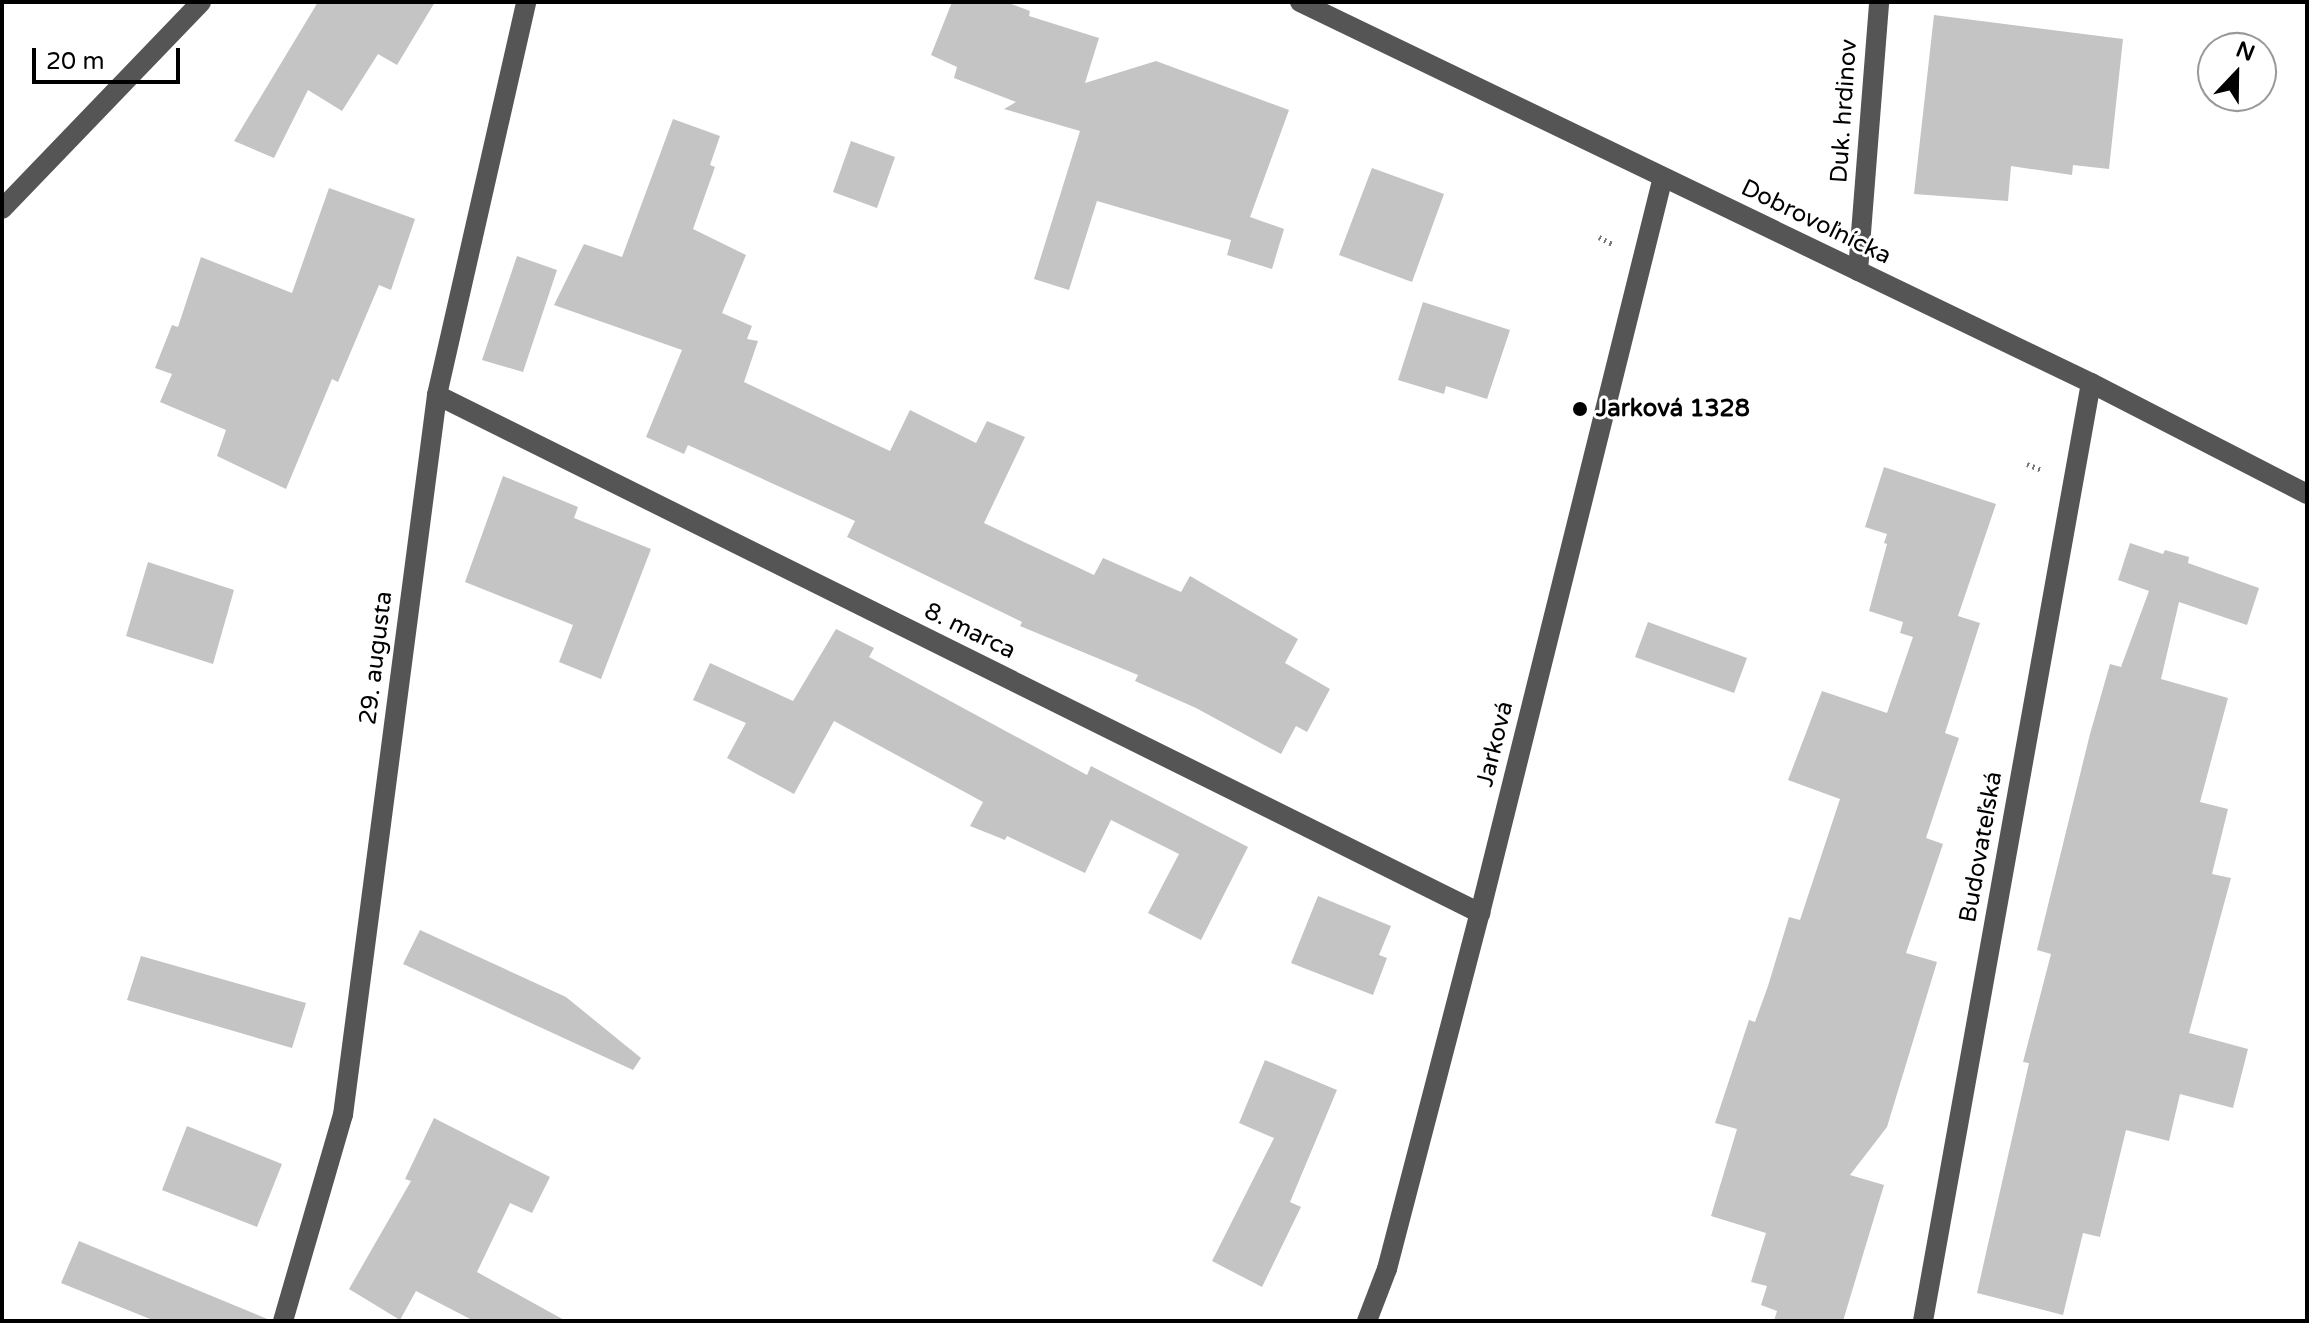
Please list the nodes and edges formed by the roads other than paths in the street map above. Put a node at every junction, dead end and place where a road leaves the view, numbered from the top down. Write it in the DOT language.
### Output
graph roads {
  1 [pos="201,2"];
  2 [pos="526,2"];
  3 [pos="1300,2"];
  4 [pos="1879,2"];
  5 [pos="1663,177"];
  6 [pos="2,209"];
  7 [pos="1858,271"];
  8 [pos="2091,383"];
  9 [pos="437,395"];
  10 [pos="2307,494"];
  11 [pos="1480,913"];
  12 [pos="283,1321"];
  13 [pos="1367,1321"];
  14 [pos="1923,1321"];
  1 -- 6 [label="street"];
  2 -- 9 [label="street, 29. augusta"];
  3 -- 5 [label="street, Dobrovoľnícka"];
  4 -- 7 [label="street, Duk. hrdinov"];
  5 -- 7 [label="street, Dobrovoľnícka"];
  5 -- 11 [label="street, Jarková"];
  7 -- 8 [label="street, Dobrovoľnícka"];
  8 -- 10 [label="street, Dobrovoľnícka"];
  8 -- 14 [label="street, Budovateľská"];
  9 -- 11 [label="street, 8. marca"];
  9 -- 12 [label="street, 29. augusta"];
  11 -- 13 [label="street, Jarková"];
}
